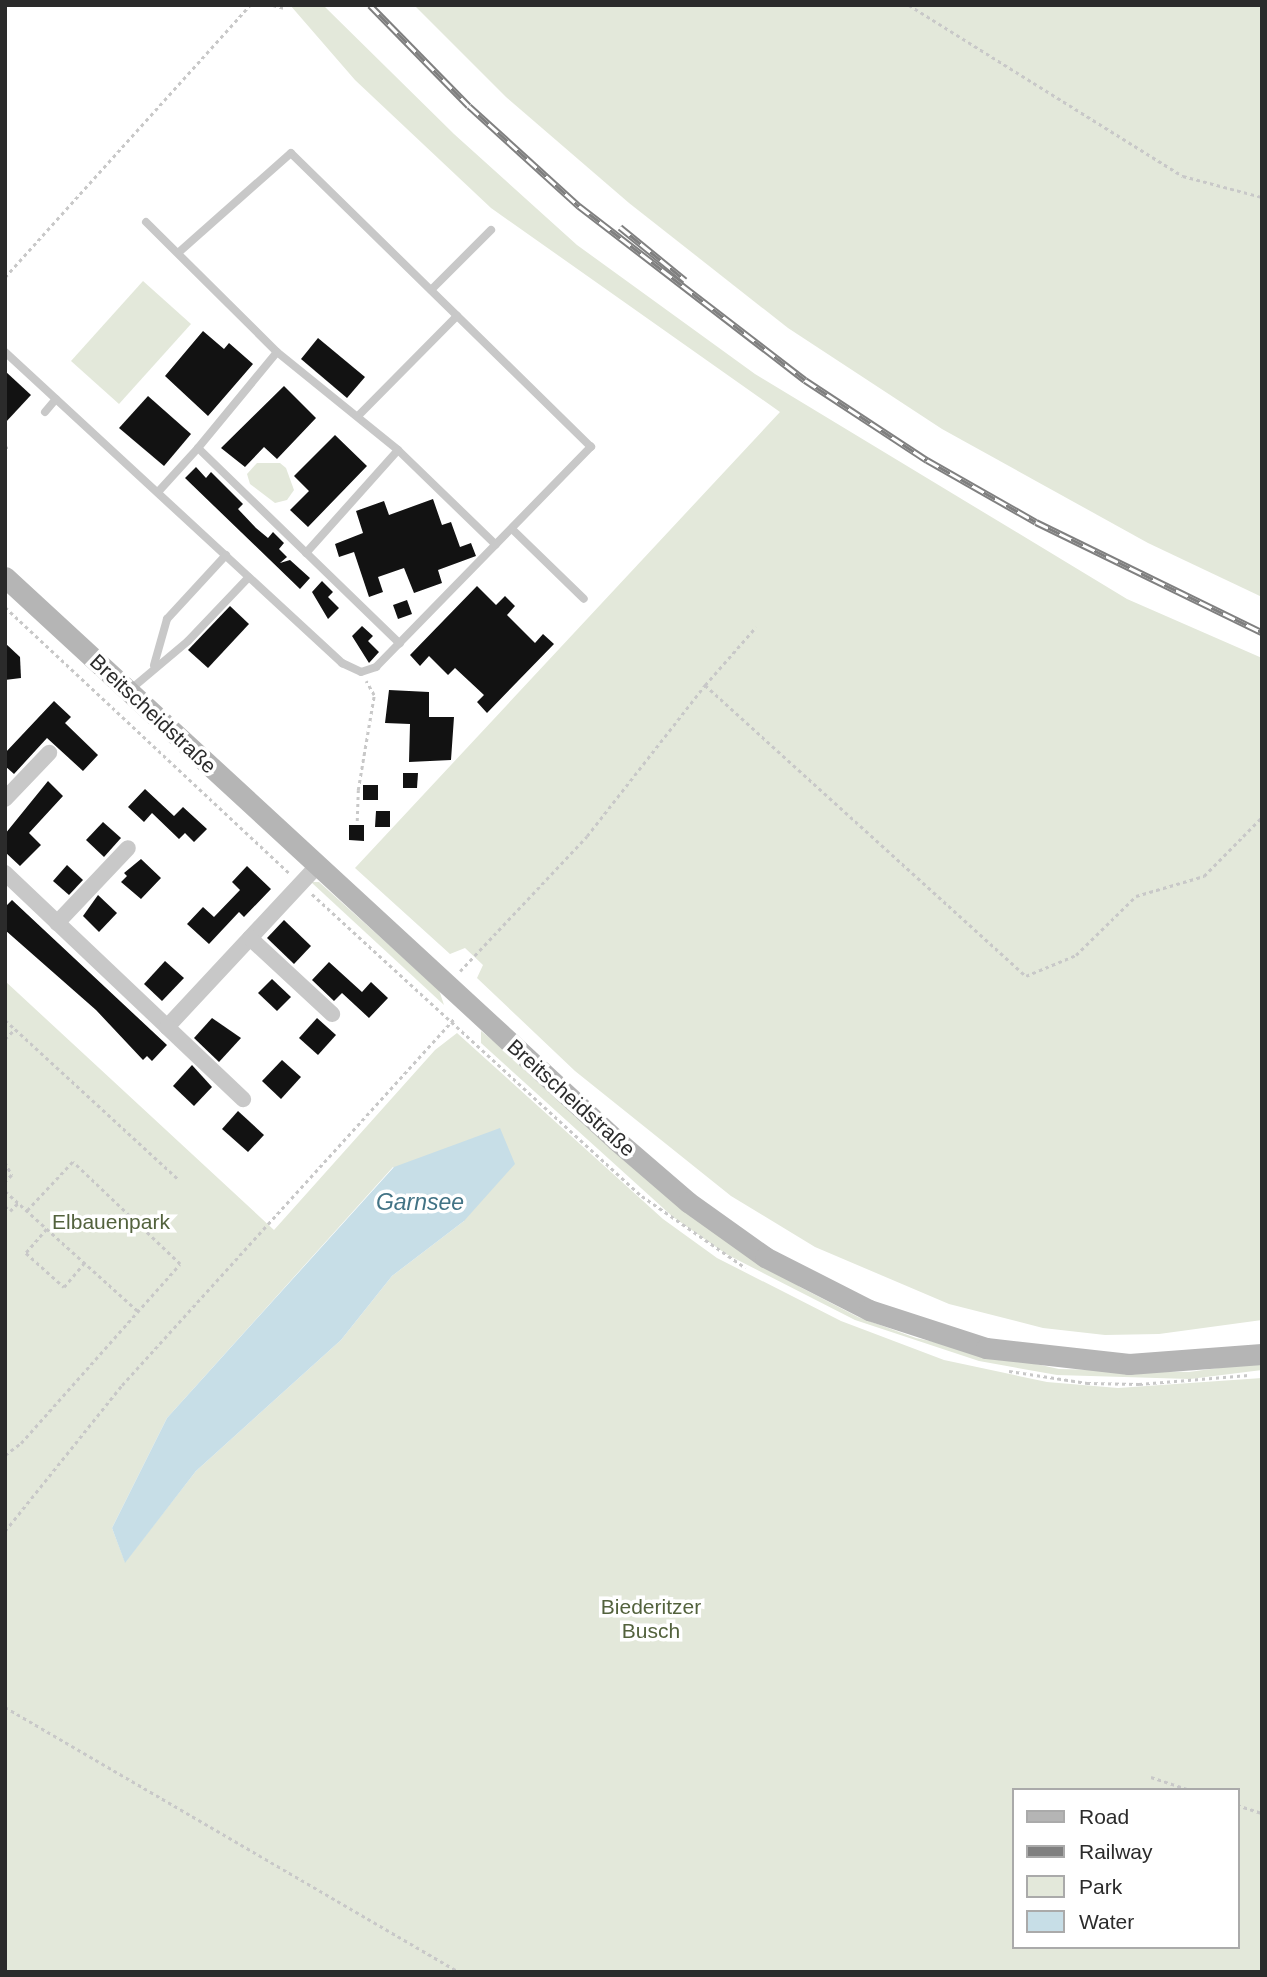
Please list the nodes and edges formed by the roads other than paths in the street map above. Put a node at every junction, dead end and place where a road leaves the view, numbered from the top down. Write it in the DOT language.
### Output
graph roads {
  1 [pos="146,222"];
  2 [pos="491,230"];
  3 [pos="179,252"];
  4 [pos="431,290"];
  5 [pos="457,316"];
  6 [pos="5,352"];
  7 [pos="277,352"];
  8 [pos="57,400"];
  9 [pos="45,412"];
  10 [pos="358,416"];
  11 [pos="198,448"];
  12 [pos="398,450"];
  13 [pos="158,492"];
  14 [pos="512,529"];
  15 [pos="496,545"];
  16 [pos="306,553"];
  17 [pos="226,555"];
  18 [pos="5,577"];
  19 [pos="249,577"];
  20 [pos="584,599"];
  21 [pos="400,644"];
  22 [pos="154,665"];
  23 [pos="129,692"];
  24 [pos="49,753"];
  25 [pos="5,799"];
  26 [pos="128,848"];
  27 [pos="317,866"];
  28 [pos="5,873"];
  29 [pos="57,923"];
  30 [pos="250,937"];
  31 [pos="332,1014"];
  32 [pos="167,1027"];
  33 [pos="243,1099"];
  34 [pos="1262,1353"];
  1 -- 3 [label="lane"];
  2 -- 4 [label="lane"];
  3 -- 4 [label="lane"];
  3 -- 7 [label="lane"];
  4 -- 5 [label="lane"];
  5 -- 10 [label="lane"];
  5 -- 14 [label="lane"];
  6 -- 8 [label="lane"];
  7 -- 10 [label="lane"];
  7 -- 11 [label="lane"];
  8 -- 9 [label="lane"];
  8 -- 13 [label="lane"];
  10 -- 12 [label="lane"];
  11 -- 13 [label="lane"];
  11 -- 16 [label="lane"];
  12 -- 15 [label="lane"];
  12 -- 16 [label="lane"];
  13 -- 17 [label="lane"];
  14 -- 15 [label="lane"];
  14 -- 20 [label="lane"];
  15 -- 21 [label="lane"];
  16 -- 21 [label="lane"];
  17 -- 19 [label="lane"];
  17 -- 22 [label="lane"];
  18 -- 23 [label="street, Breitscheidstraße"];
  19 -- 21 [label="lane"];
  19 -- 22 [label="lane"];
  22 -- 23 [label="lane"];
  23 -- 27 [label="street, Breitscheidstraße"];
  24 -- 25 [label="street"];
  26 -- 29 [label="street"];
  27 -- 30 [label="street"];
  27 -- 34 [label="street, Breitscheidstraße"];
  28 -- 29 [label="street"];
  29 -- 32 [label="street"];
  30 -- 31 [label="street"];
  30 -- 32 [label="street"];
  32 -- 33 [label="street"];
}
